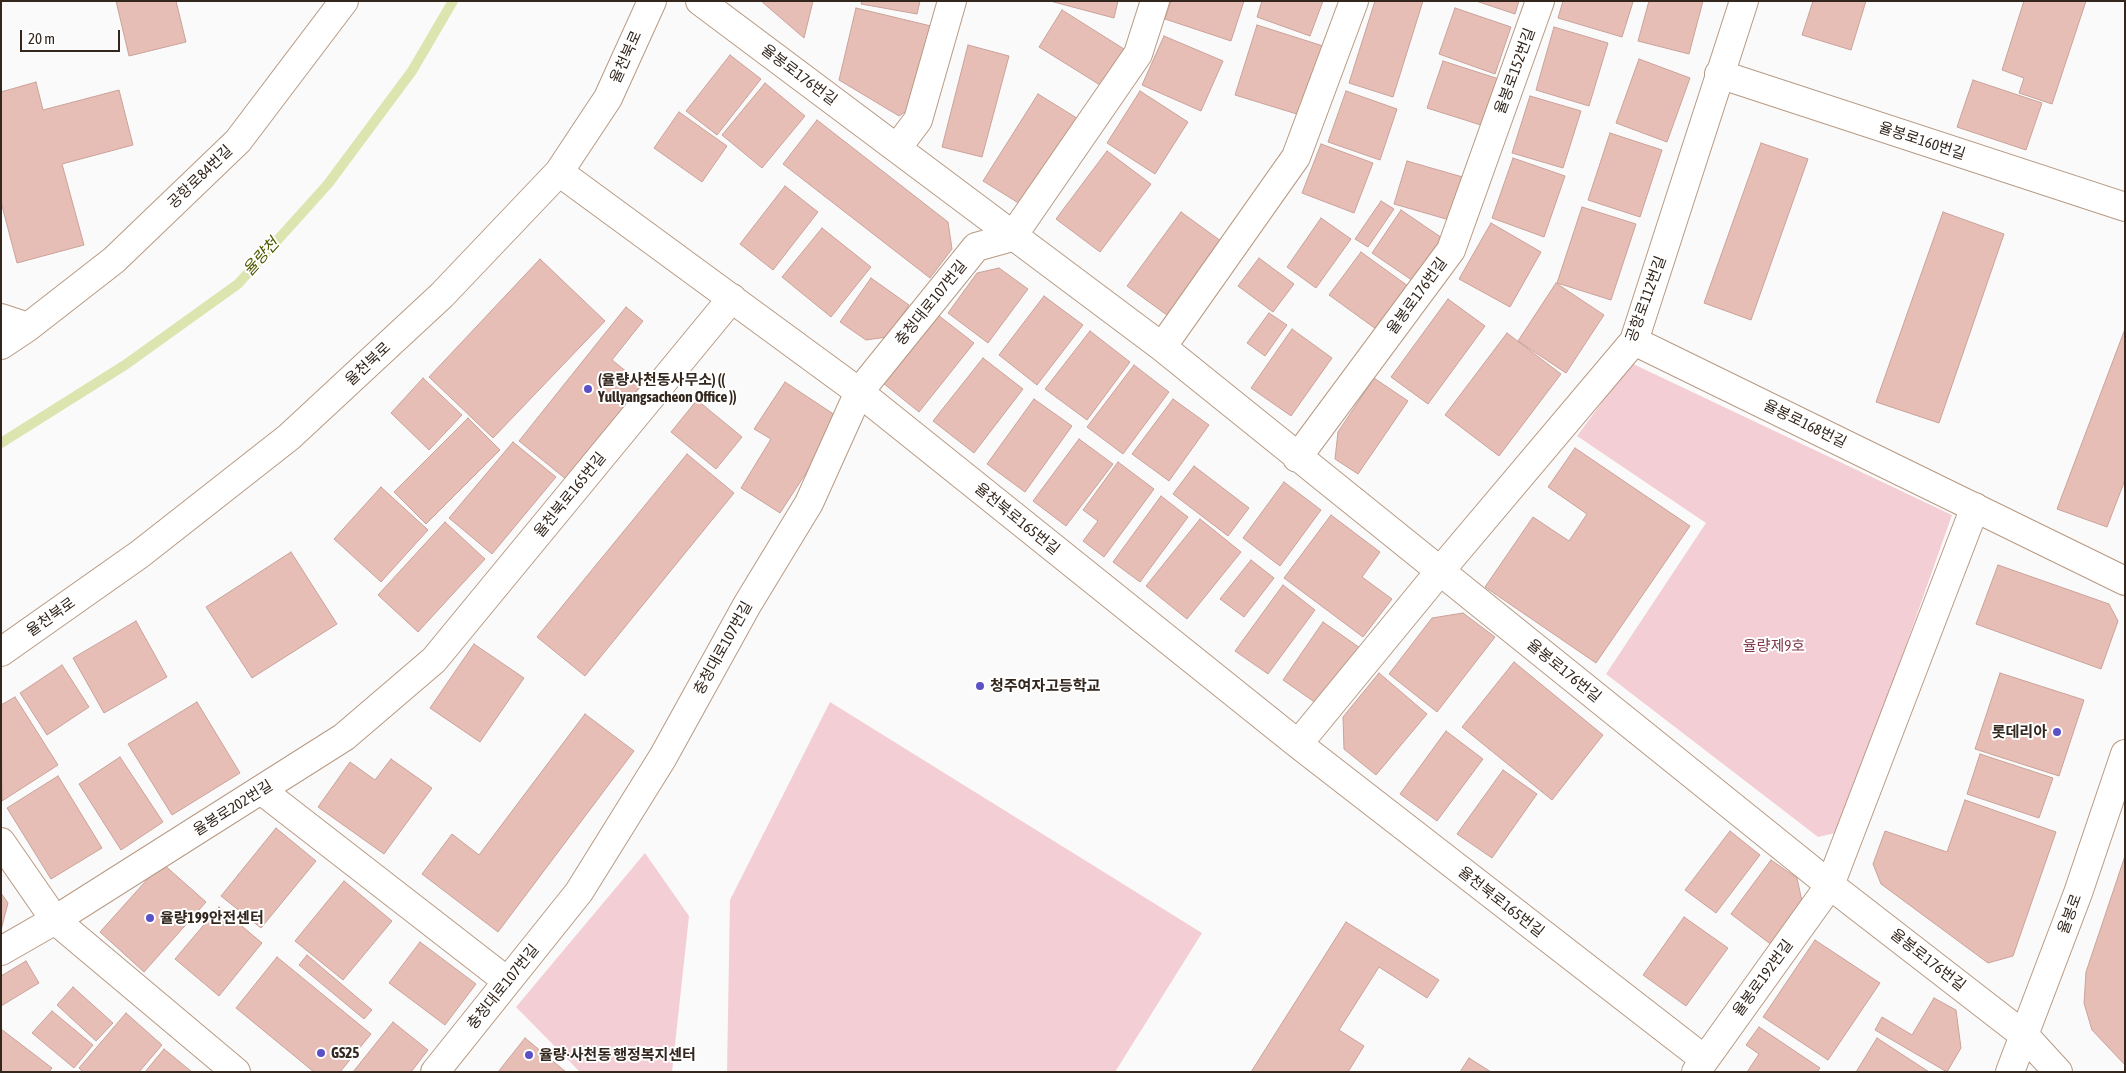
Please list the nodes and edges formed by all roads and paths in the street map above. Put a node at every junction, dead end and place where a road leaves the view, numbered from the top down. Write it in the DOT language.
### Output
graph roads {
  1 [pos="344,1"];
  2 [pos="652,1"];
  3 [pos="700,1"];
  4 [pos="952,1"];
  5 [pos="1156,1"];
  6 [pos="1354,1"];
  7 [pos="1540,1"];
  8 [pos="1744,1"];
  9 [pos="1719,74"];
  10 [pos="1489,141"];
  11 [pos="897,148"];
  12 [pos="559,172"];
  13 [pos="2125,207"];
  14 [pos="1012,237"];
  15 [pos="732,298"];
  16 [pos="1,318"];
  17 [pos="28,327"];
  18 [pos="1634,341"];
  19 [pos="1,344"];
  20 [pos="1162,347"];
  21 [pos="859,392"];
  22 [pos="1297,458"];
  23 [pos="1975,507"];
  24 [pos="1440,571"];
  25 [pos="2125,582"];
  26 [pos="1,652"];
  27 [pos="403,686"];
  28 [pos="1298,744"];
  29 [pos="2125,754"];
  30 [pos="260,790"];
  31 [pos="1,842"];
  32 [pos="1830,885"];
  33 [pos="55,920"];
  34 [pos="1,951"];
  35 [pos="508,981"];
  36 [pos="2025,1036"];
  37 [pos="1700,1066"];
  38 [pos="236,1072"];
  39 [pos="434,1072"];
  40 [pos="2010,1072"];
  41 [pos="2058,1072"];
  1 -- 17 [label="street, 공항로84번길"];
  2 -- 12 [label="street, 율천북로"];
  3 -- 11 [label="street, 율봉로176번길"];
  4 -- 11 [label="street"];
  5 -- 14 [label="street"];
  6 -- 20 [label="street"];
  7 -- 10 [label="street, 율봉로152번길"];
  8 -- 9 [label="street, 공항로112번길"];
  9 -- 13 [label="street, 율봉로160번길"];
  9 -- 18 [label="street, 공항로112번길"];
  10 -- 22 [label="street, 율봉로176번길"];
  11 -- 14 [label="street, 율봉로176번길"];
  12 -- 15 [label="street, 율천북로165번길"];
  12 -- 26 [label="street, 율천북로"];
  14 -- 20 [label="street, 율봉로176번길"];
  14 -- 21 [label="street, 충청대로107번길"];
  15 -- 21 [label="street, 율천북로165번길"];
  15 -- 27 [label="street, 율천북로165번길"];
  16 -- 17 [label="street"];
  17 -- 19 [label="street, 공항로84번길"];
  18 -- 23 [label="street, 율봉로168번길"];
  18 -- 24 [label="street, 공항로112번길"];
  20 -- 22 [label="street, 율봉로176번길"];
  21 -- 28 [label="street, 율천북로165번길"];
  21 -- 35 [label="street, 충청대로107번길"];
  22 -- 24 [label="street, 율봉로176번길"];
  23 -- 25 [label="street, 율봉로168번길"];
  23 -- 32 [label="street"];
  24 -- 28 [label="street"];
  24 -- 32 [label="street, 율봉로176번길"];
  27 -- 30 [label="street, 율봉로202번길"];
  28 -- 37 [label="street, 율천북로165번길"];
  29 -- 36 [label="street, 율봉로"];
  30 -- 33 [label="street, 율봉로202번길"];
  30 -- 35 [label="street"];
  31 -- 33 [label="street"];
  32 -- 36 [label="street, 율봉로176번길"];
  32 -- 37 [label="street, 율봉로192번길"];
  33 -- 34 [label="street, 율봉로202번길"];
  33 -- 38 [label="street"];
  35 -- 39 [label="street, 충청대로107번길"];
  36 -- 40 [label="street, 율봉로"];
  36 -- 41 [label="street, 율봉로176번길"];
}
